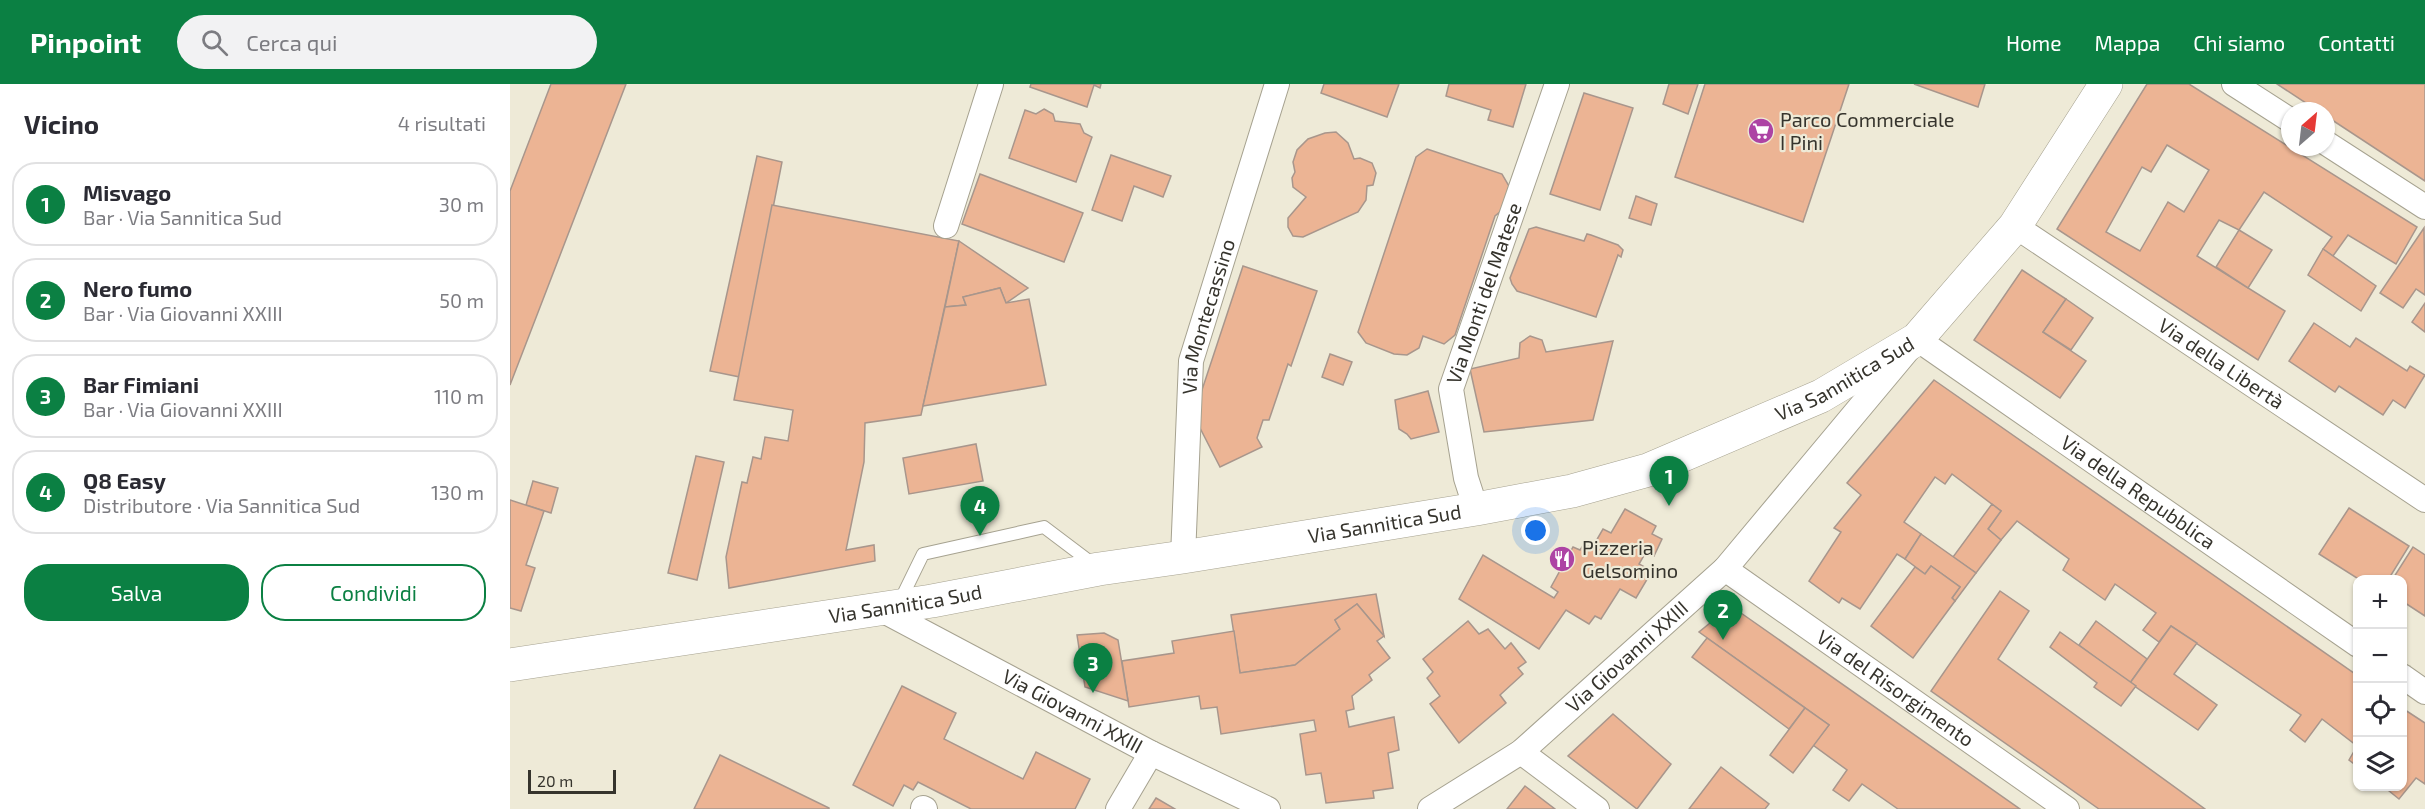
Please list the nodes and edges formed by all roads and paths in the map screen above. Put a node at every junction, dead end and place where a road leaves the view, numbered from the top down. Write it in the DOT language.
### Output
graph roads {
  1 [pos="991,84"];
  2 [pos="1277,84"];
  3 [pos="1557,84"];
  4 [pos="2106,84"];
  5 [pos="2234,84"];
  6 [pos="2281,114"];
  7 [pos="2335,149"];
  8 [pos="2425,207"];
  9 [pos="946,226"];
  10 [pos="2015,226"];
  11 [pos="1917,339"];
  12 [pos="2425,500"];
  13 [pos="1476,509"];
  14 [pos="1183,557"];
  15 [pos="1099,569"];
  16 [pos="1725,569"];
  17 [pos="889,607"];
  18 [pos="2353,642"];
  19 [pos="510,665"];
  20 [pos="2407,679"];
  21 [pos="2425,692"];
  22 [pos="1521,752"];
  23 [pos="1151,753"];
  24 [pos="1118,809"];
  25 [pos="1268,809"];
  26 [pos="1430,809"];
  27 [pos="1597,809"];
  28 [pos="2067,809"];
  1 -- 9 [label="street"];
  2 -- 14 [label="street, Via Montecassino"];
  3 -- 13 [label="street, Via Monti del Matese"];
  4 -- 10 [label="main road, Via Sannitica Sud"];
  5 -- 6 [label="street"];
  7 -- 8 [label="street"];
  10 -- 11 [label="main road, Via Sannitica Sud"];
  10 -- 12 [label="street, Via della Libertà"];
  11 -- 13 [label="main road, Via Sannitica Sud"];
  11 -- 16 [label="street, Via Giovanni XXIII"];
  11 -- 18 [label="street, Via della Repubblica"];
  13 -- 14 [label="main road, Via Sannitica Sud"];
  14 -- 15 [label="main road, Via Sannitica Sud"];
  15 -- 17 [label="main road, Via Sannitica Sud"];
  15 -- 17 [label="lane"];
  16 -- 22 [label="street, Via Giovanni XXIII"];
  16 -- 28 [label="street, Via del Risorgimento"];
  17 -- 19 [label="main road, Via Sannitica Sud"];
  17 -- 23 [label="street, Via Giovanni XXIII"];
  20 -- 21 [label="street"];
  22 -- 26 [label="street, Via Giovanni XXIII"];
  22 -- 27 [label="street"];
  23 -- 24 [label="street"];
  23 -- 25 [label="street, Via Giovanni XXIII"];
}
